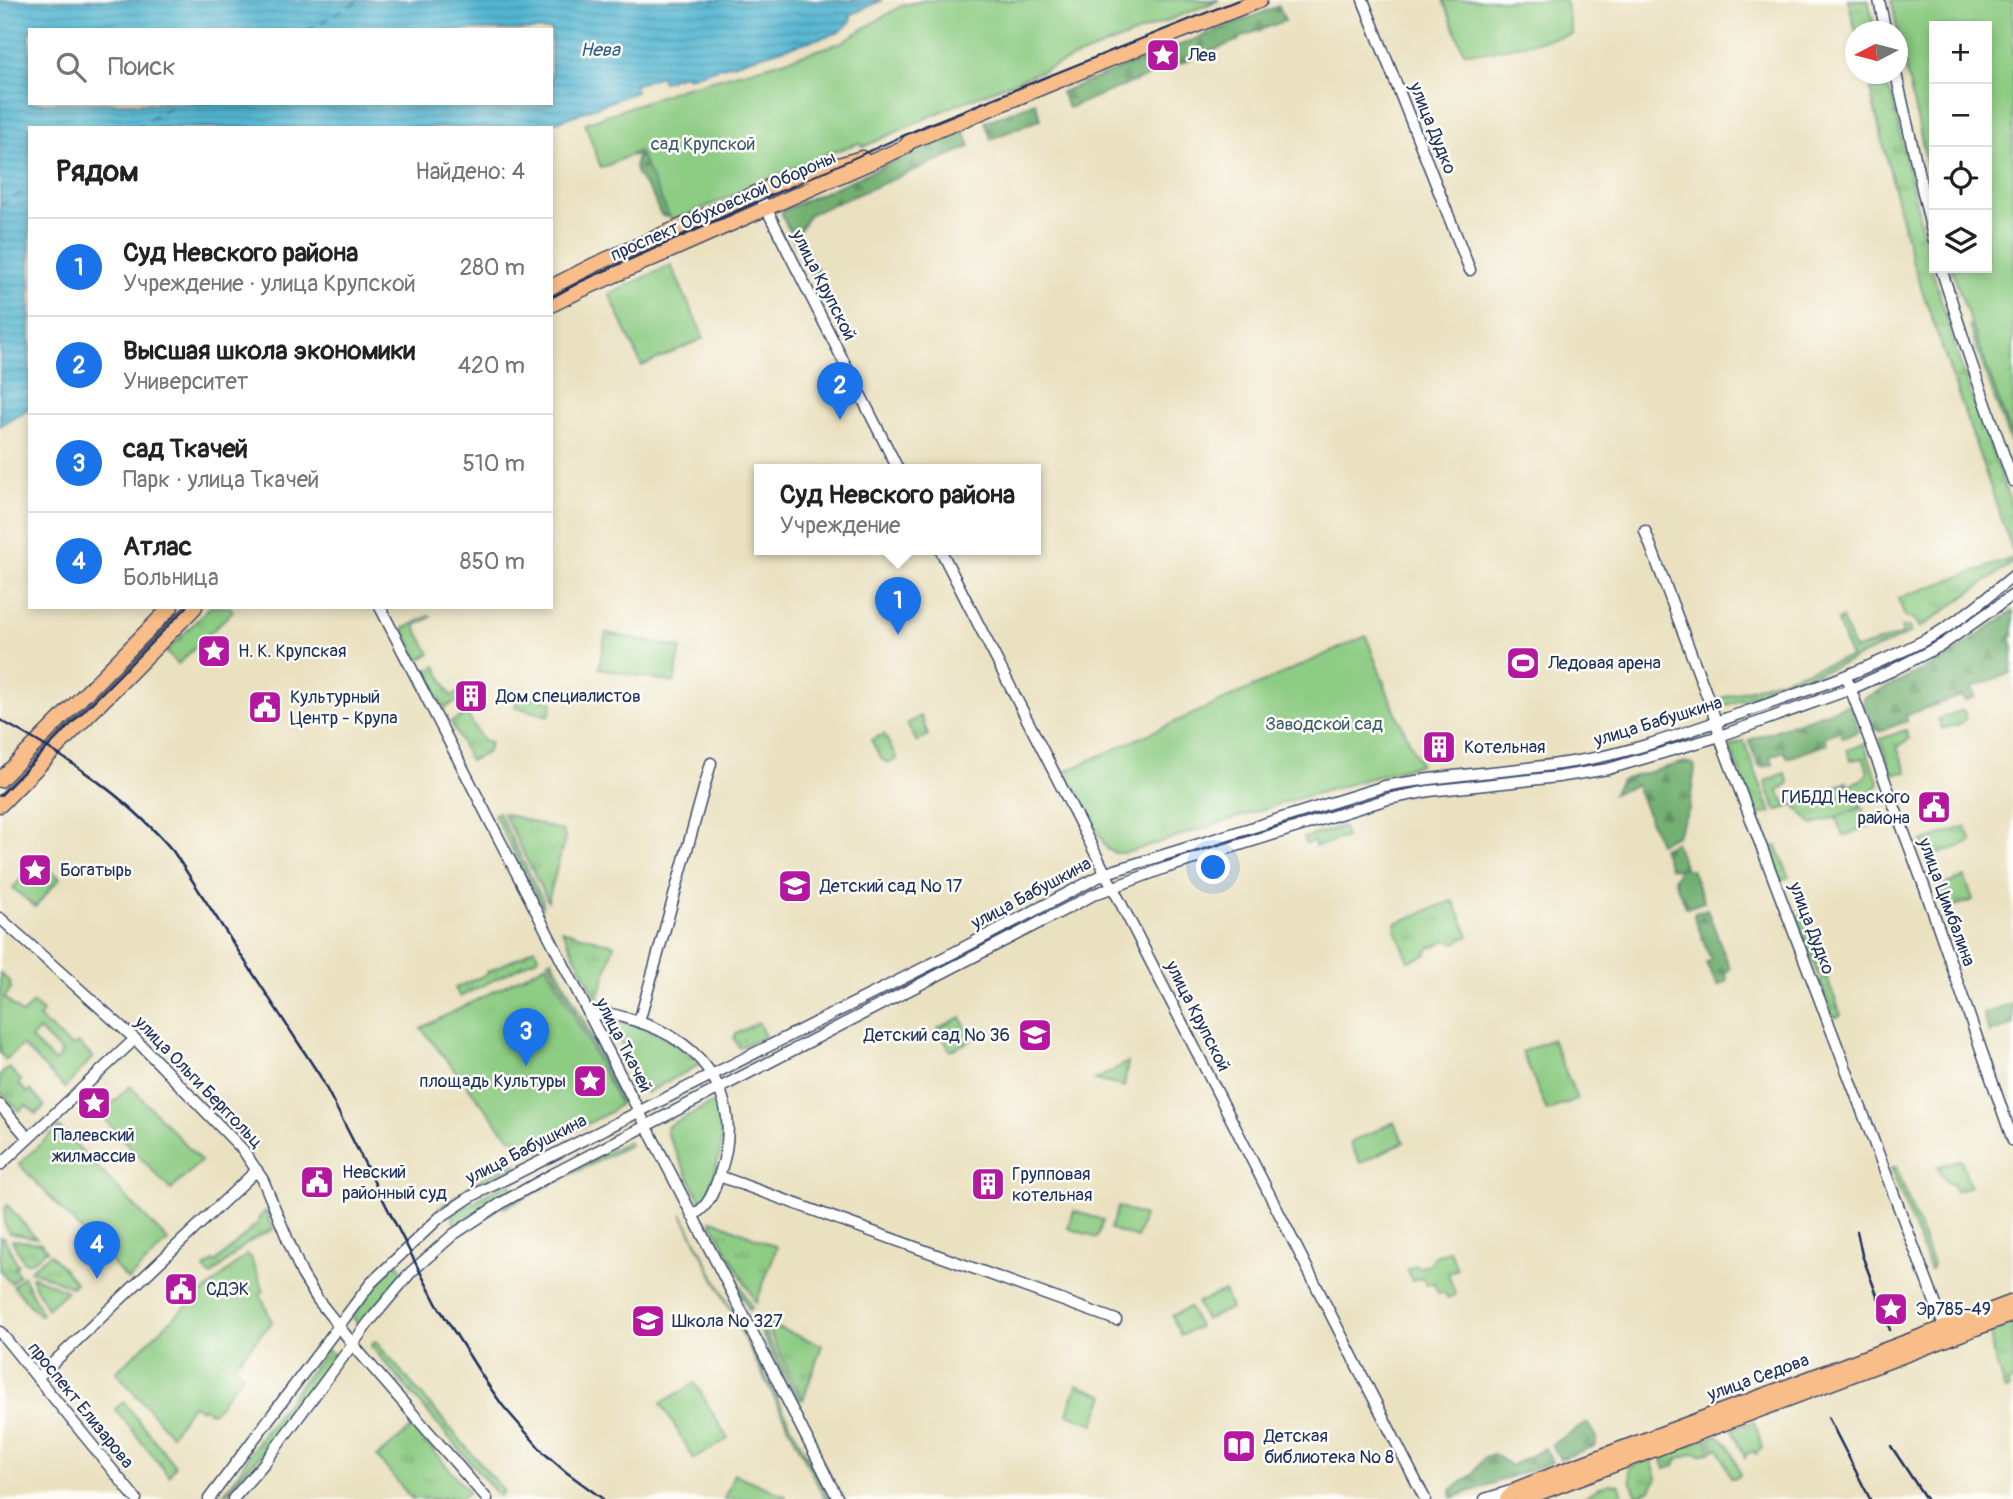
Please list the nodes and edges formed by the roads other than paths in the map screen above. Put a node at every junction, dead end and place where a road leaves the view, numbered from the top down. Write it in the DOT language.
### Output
graph roads {
  1 [pos="1260,0"];
  2 [pos="1363,0"];
  3 [pos="1879,0"];
  4 [pos="1884,21"];
  5 [pos="1898,84"];
  6 [pos="909,142"];
  7 [pos="758,192"];
  8 [pos="765,208"];
  9 [pos="1929,219"];
  10 [pos="1470,270"];
  11 [pos="1943,273"];
  12 [pos="553,286"];
  13 [pos="553,304"];
  14 [pos="895,464"];
  15 [pos="2013,481"];
  16 [pos="1645,531"];
  17 [pos="943,555"];
  18 [pos="2013,576"];
  19 [pos="2013,595"];
  20 [pos="169,609"];
  21 [pos="193,609"];
  22 [pos="381,609"];
  23 [pos="1846,676"];
  24 [pos="1851,689"];
  25 [pos="1716,722"];
  26 [pos="1720,736"];
  27 [pos="711,763"];
  28 [pos="0,780"];
  29 [pos="0,805"];
  30 [pos="1106,873"];
  31 [pos="1112,886"];
  32 [pos="0,918"];
  33 [pos="590,1017"];
  34 [pos="639,1022"];
  35 [pos="135,1039"];
  36 [pos="712,1075"];
  37 [pos="719,1087"];
  38 [pos="0,1105"];
  39 [pos="638,1112"];
  40 [pos="646,1125"];
  41 [pos="28,1138"];
  42 [pos="2013,1140"];
  43 [pos="0,1165"];
  44 [pos="257,1170"];
  45 [pos="719,1176"];
  46 [pos="692,1216"];
  47 [pos="439,1218"];
  48 [pos="454,1234"];
  49 [pos="401,1251"];
  50 [pos="411,1272"];
  51 [pos="2013,1302"];
  52 [pos="2013,1314"];
  53 [pos="1116,1320"];
  54 [pos="338,1325"];
  55 [pos="0,1332"];
  56 [pos="1947,1333"];
  57 [pos="353,1344"];
  58 [pos="37,1378"];
  59 [pos="1516,1496"];
  60 [pos="136,1499"];
  61 [pos="209,1499"];
  62 [pos="233,1499"];
  63 [pos="487,1499"];
  64 [pos="838,1499"];
  65 [pos="1425,1499"];
  66 [pos="1486,1499"];
  1 -- 6 [label="main road, проспект Обуховской Обороны"];
  2 -- 10 [label="street, улица Дудко"];
  3 -- 4 [label="street"];
  5 -- 9 [label="street"];
  6 -- 7 [label="main road, проспект Обуховской Обороны"];
  6 -- 8 [label="main road, проспект Обуховской Обороны"];
  7 -- 8 [label="street, улица Крупской"];
  7 -- 12 [label="main road, проспект Обуховской Обороны"];
  8 -- 13 [label="main road, проспект Обуховской Обороны"];
  8 -- 14 [label="street, улица Крупской"];
  11 -- 15 [label="street"];
  16 -- 25 [label="street, улица Дудко"];
  17 -- 30 [label="street, улица Крупской"];
  18 -- 23 [label="street, улица Бабушкина"];
  19 -- 24 [label="street, улица Бабушкина"];
  20 -- 28 [label="main road"];
  21 -- 29 [label="main road"];
  22 -- 33 [label="street, улица Ткачей"];
  23 -- 24 [label="street, улица Цимбалина"];
  23 -- 25 [label="street, улица Бабушкина"];
  24 -- 26 [label="street, улица Бабушкина"];
  24 -- 42 [label="street, улица Цимбалина"];
  25 -- 26 [label="street, улица Дудко"];
  25 -- 30 [label="street, улица Бабушкина"];
  26 -- 31 [label="street, улица Бабушкина"];
  26 -- 56 [label="street, улица Дудко"];
  27 -- 34 [label="street"];
  30 -- 31 [label="street, улица Крупской"];
  30 -- 36 [label="street, улица Бабушкина"];
  31 -- 37 [label="street, улица Бабушкина"];
  31 -- 65 [label="street, улица Крупской"];
  32 -- 35 [label="street, улица Ольги Берггольц"];
  33 -- 34 [label="street"];
  33 -- 39 [label="street, улица Ткачей"];
  34 -- 36 [label="street"];
  35 -- 41 [label="street"];
  35 -- 44 [label="street, улица Ольги Берггольц"];
  36 -- 37 [label="street"];
  36 -- 39 [label="street, улица Бабушкина"];
  37 -- 40 [label="street, улица Бабушкина"];
  37 -- 45 [label="street"];
  38 -- 41 [label="street"];
  39 -- 40 [label="street, улица Ткачей"];
  39 -- 47 [label="street, улица Бабушкина"];
  40 -- 46 [label="street, улица Ткачей"];
  40 -- 48 [label="street, улица Бабушкина"];
  41 -- 43 [label="street"];
  44 -- 54 [label="street, улица Ольги Берггольц"];
  44 -- 58 [label="street"];
  45 -- 46 [label="street"];
  45 -- 53 [label="street"];
  46 -- 64 [label="street, улица Ткачей"];
  47 -- 48 [label="street"];
  47 -- 49 [label="street, улица Бабушкина"];
  48 -- 50 [label="street, улица Бабушкина"];
  49 -- 50 [label="street"];
  49 -- 54 [label="street, улица Бабушкина"];
  50 -- 57 [label="street, улица Бабушкина"];
  51 -- 56 [label="main road, улица Седова"];
  52 -- 56 [label="main road, улица Седова"];
  54 -- 57 [label="street, улица Ольги Берггольц"];
  54 -- 61 [label="street, улица Бабушкина"];
  55 -- 58 [label="street, проспект Елизарова"];
  56 -- 59 [label="main road, улица Седова"];
  57 -- 62 [label="street, улица Бабушкина"];
  57 -- 63 [label="street, улица Ольги Берггольц"];
  58 -- 60 [label="street, проспект Елизарова"];
  59 -- 66 [label="street, улица Седова"];
}
